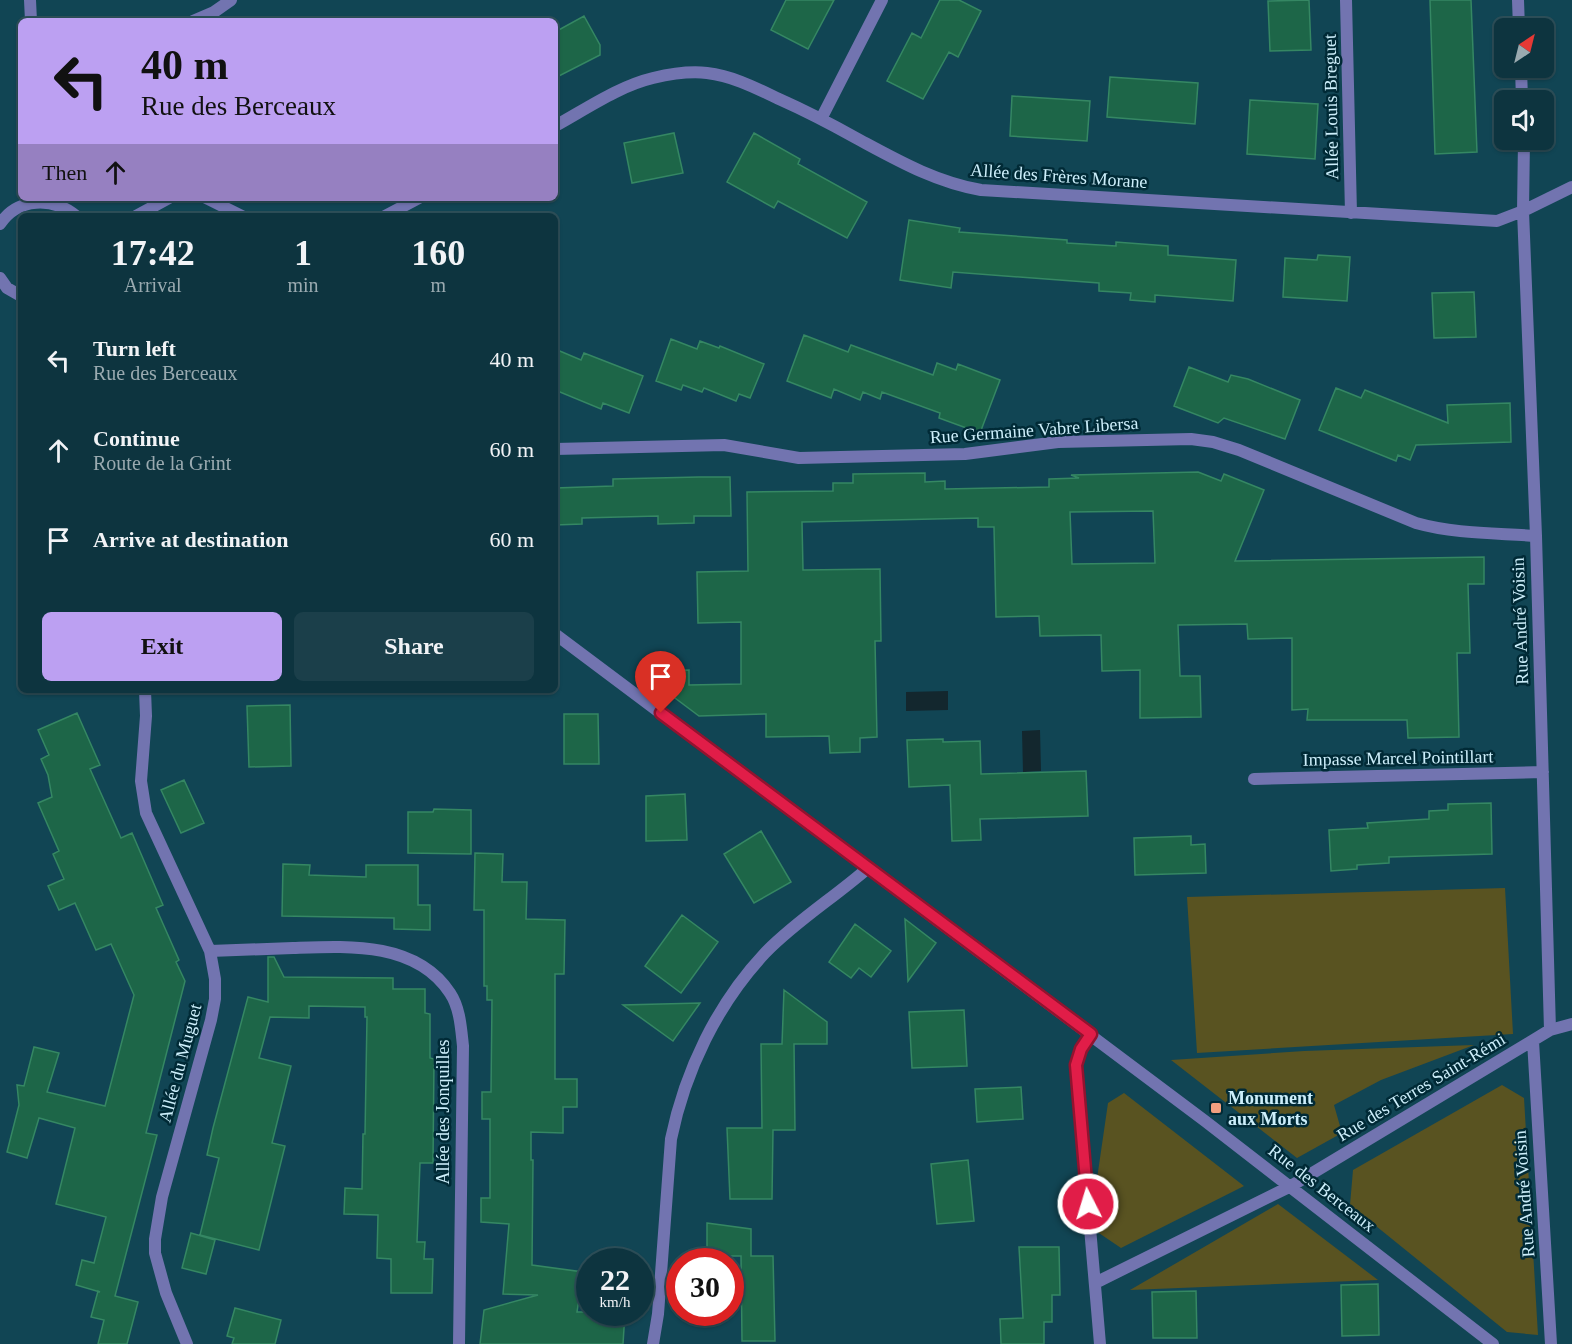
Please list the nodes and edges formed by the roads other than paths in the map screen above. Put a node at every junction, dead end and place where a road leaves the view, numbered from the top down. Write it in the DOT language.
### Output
graph roads {
  1 [pos="30,0"];
  2 [pos="231,0"];
  3 [pos="882,0"];
  4 [pos="1346,0"];
  5 [pos="1518,0"];
  6 [pos="31,18"];
  7 [pos="200,18"];
  8 [pos="1519,18"];
  9 [pos="821,118"];
  10 [pos="558,124"];
  11 [pos="1524,150"];
  12 [pos="1572,187"];
  13 [pos="36,201"];
  14 [pos="44,201"];
  15 [pos="164,201"];
  16 [pos="212,201"];
  17 [pos="413,201"];
  18 [pos="1523,211"];
  19 [pos="73,213"];
  20 [pos="142,213"];
  21 [pos="236,213"];
  22 [pos="391,213"];
  23 [pos="1351,213"];
  24 [pos="0,224"];
  25 [pos="2,286"];
  26 [pos="18,294"];
  27 [pos="558,449"];
  28 [pos="1536,536"];
  29 [pos="558,636"];
  30 [pos="145,693"];
  31 [pos="1543,772"];
  32 [pos="1254,779"];
  33 [pos="868,868"];
  34 [pos="210,951"];
  35 [pos="1572,1024"];
  36 [pos="1551,1030"];
  37 [pos="1091,1034"];
  38 [pos="1533,1041"];
  39 [pos="1291,1186"];
  40 [pos="1095,1283"];
  41 [pos="188,1344"];
  42 [pos="459,1344"];
  43 [pos="653,1344"];
  44 [pos="1100,1344"];
  45 [pos="1493,1344"];
  46 [pos="1551,1344"];
  1 -- 6 [label="street"];
  2 -- 7 [label="street"];
  3 -- 9 [label="street"];
  4 -- 23 [label="street, Allée Louis Breguet"];
  5 -- 8 [label="street"];
  9 -- 10 [label="street, Allée des Frères Morane"];
  9 -- 23 [label="street, Allée des Frères Morane"];
  11 -- 18 [label="street, Rue André Voisin"];
  12 -- 18 [label="street, Allée des Frères Morane"];
  13 -- 24 [label="street"];
  14 -- 19 [label="street"];
  15 -- 20 [label="street"];
  16 -- 21 [label="street"];
  17 -- 22 [label="street"];
  18 -- 23 [label="street, Allée des Frères Morane"];
  18 -- 28 [label="street, Rue André Voisin"];
  25 -- 26 [label="street"];
  27 -- 28 [label="street, Rue Germaine Vabre Libersa"];
  28 -- 31 [label="street, Rue André Voisin"];
  29 -- 33 [label="street, Rue des Berceaux"];
  30 -- 34 [label="street, Allée du Muguet"];
  31 -- 32 [label="street, Impasse Marcel Pointillart"];
  31 -- 36 [label="street, Rue André Voisin"];
  33 -- 37 [label="street, Rue des Berceaux"];
  33 -- 43 [label="street"];
  34 -- 41 [label="street, Allée du Muguet"];
  34 -- 42 [label="street, Allée des Jonquilles"];
  35 -- 36 [label="street, Rue des Terres Saint-Rémi"];
  36 -- 38 [label="street, Rue des Terres Saint-Rémi"];
  37 -- 39 [label="street, Rue des Berceaux"];
  37 -- 40 [label="street"];
  38 -- 39 [label="street, Rue des Terres Saint-Rémi"];
  38 -- 46 [label="street, Rue André Voisin"];
  39 -- 40 [label="street, Rue des Terres Saint-Rémi"];
  39 -- 45 [label="street, Rue des Berceaux"];
  40 -- 44 [label="street"];
}
